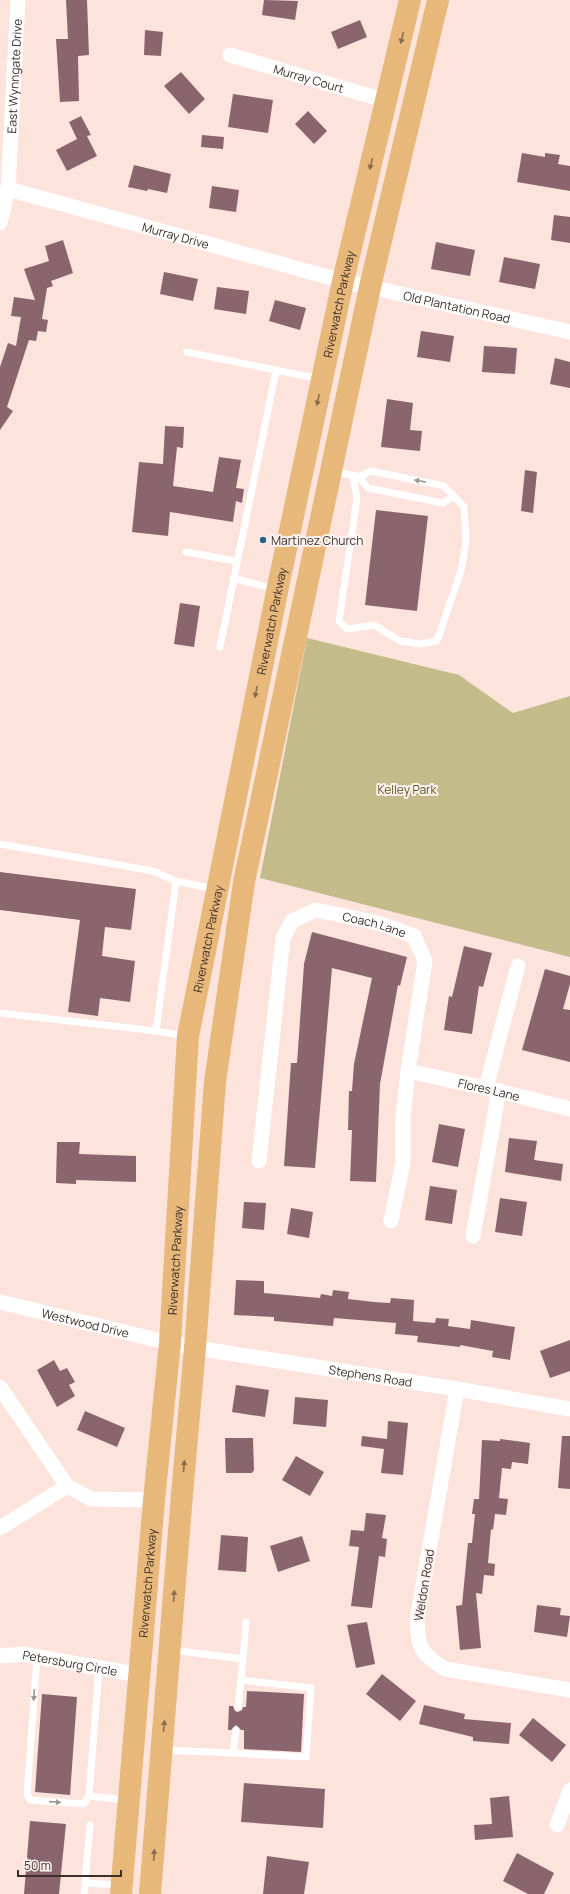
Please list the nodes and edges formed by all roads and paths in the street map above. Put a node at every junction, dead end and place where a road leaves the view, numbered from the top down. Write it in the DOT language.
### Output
graph roads {
  1 [pos="18,0"];
  2 [pos="410,0"];
  3 [pos="438,0"];
  4 [pos="230,56"];
  5 [pos="387,101"];
  6 [pos="8,189"];
  7 [pos="0,223"];
  8 [pos="343,281"];
  9 [pos="370,287"];
  10 [pos="570,332"];
  11 [pos="187,352"];
  12 [pos="276,371"];
  13 [pos="322,380"];
  14 [pos="331,471"];
  15 [pos="356,476"];
  16 [pos="454,496"];
  17 [pos="186,552"];
  18 [pos="236,561"];
  19 [pos="234,578"];
  20 [pos="277,589"];
  21 [pos="220,646"];
  22 [pos="0,844"];
  23 [pos="176,881"];
  24 [pos="216,889"];
  25 [pos="518,966"];
  26 [pos="0,1013"];
  27 [pos="156,1031"];
  28 [pos="188,1036"];
  29 [pos="408,1071"];
  30 [pos="493,1089"];
  31 [pos="570,1109"];
  32 [pos="259,1161"];
  33 [pos="391,1221"];
  34 [pos="473,1236"];
  35 [pos="0,1302"];
  36 [pos="170,1343"];
  37 [pos="195,1348"];
  38 [pos="0,1387"];
  39 [pos="457,1389"];
  40 [pos="570,1409"];
  41 [pos="67,1486"];
  42 [pos="154,1500"];
  43 [pos="0,1528"];
  44 [pos="246,1622"];
  45 [pos="170,1650"];
  46 [pos="0,1656"];
  47 [pos="37,1657"];
  48 [pos="243,1659"];
  49 [pos="99,1668"];
  50 [pos="140,1675"];
  51 [pos="240,1680"];
  52 [pos="570,1690"];
  53 [pos="238,1707"];
  54 [pos="236,1730"];
  55 [pos="162,1750"];
  56 [pos="233,1753"];
  57 [pos="570,1790"];
  58 [pos="89,1796"];
  59 [pos="129,1800"];
  60 [pos="90,1825"];
  61 [pos="557,1825"];
  62 [pos="85,1883"];
  63 [pos="122,1889"];
  64 [pos="84,1894"];
  65 [pos="150,1894"];
  1 -- 6 [label="street, East Wynngate Drive"];
  2 -- 5 [label="main road, Riverwatch Parkway, one-way"];
  3 -- 9 [label="main road"];
  4 -- 5 [label="street, Murray Court"];
  5 -- 8 [label="main road, Riverwatch Parkway, one-way"];
  6 -- 7 [label="street, East Wynngate Drive"];
  6 -- 8 [label="street, Murray Drive"];
  8 -- 9 [label="street, Old Plantation Road"];
  8 -- 13 [label="main road, Riverwatch Parkway"];
  9 -- 10 [label="street, Old Plantation Road"];
  9 -- 14 [label="main road"];
  11 -- 12 [label="lane"];
  12 -- 13 [label="lane"];
  12 -- 18 [label="lane"];
  13 -- 20 [label="main road, Riverwatch Parkway, one-way"];
  14 -- 15 [label="lane"];
  14 -- 37 [label="main road"];
  16 -- 15 [label="lane, one-way"];
  15 -- 16 [label="lane"];
  15 -- 16 [label="lane"];
  17 -- 18 [label="lane"];
  18 -- 19 [label="lane"];
  19 -- 20 [label="lane"];
  19 -- 21 [label="lane"];
  20 -- 24 [label="main road, Riverwatch Parkway, one-way"];
  22 -- 23 [label="lane"];
  23 -- 24 [label="lane"];
  23 -- 27 [label="lane"];
  24 -- 28 [label="main road, Riverwatch Parkway"];
  25 -- 30 [label="street"];
  26 -- 27 [label="lane"];
  27 -- 28 [label="lane"];
  28 -- 36 [label="main road, Riverwatch Parkway"];
  29 -- 30 [label="street, Flores Lane"];
  29 -- 32 [label="street, Coach Lane"];
  29 -- 33 [label="street, Coach Lane"];
  30 -- 31 [label="street, Flores Lane"];
  30 -- 34 [label="street"];
  35 -- 36 [label="street, Westwood Drive"];
  36 -- 37 [label="street, Stephens Road"];
  36 -- 42 [label="main road, Riverwatch Parkway"];
  37 -- 39 [label="street, Stephens Road"];
  45 -- 37 [label="main road, one-way"];
  38 -- 41 [label="street"];
  39 -- 40 [label="street, Stephens Road"];
  39 -- 52 [label="street, Weldon Road"];
  41 -- 42 [label="street"];
  41 -- 43 [label="street"];
  42 -- 50 [label="main road, Riverwatch Parkway"];
  44 -- 48 [label="lane"];
  45 -- 48 [label="lane"];
  55 -- 45 [label="main road, one-way"];
  46 -- 47 [label="street, Petersburg Circle"];
  47 -- 49 [label="street, Petersburg Circle"];
  47 -- 58 [label="lane, one-way"];
  48 -- 51 [label="lane"];
  49 -- 50 [label="street, Petersburg Circle"];
  49 -- 58 [label="lane"];
  50 -- 59 [label="main road, Riverwatch Parkway"];
  51 -- 53 [label="lane"];
  51 -- 56 [label="lane"];
  54 -- 56 [label="lane"];
  55 -- 56 [label="lane"];
  65 -- 55 [label="main road, one-way"];
  57 -- 61 [label="street"];
  58 -- 59 [label="lane"];
  59 -- 63 [label="main road, Riverwatch Parkway"];
  60 -- 62 [label="lane"];
  62 -- 63 [label="lane"];
  62 -- 64 [label="lane"];
}
